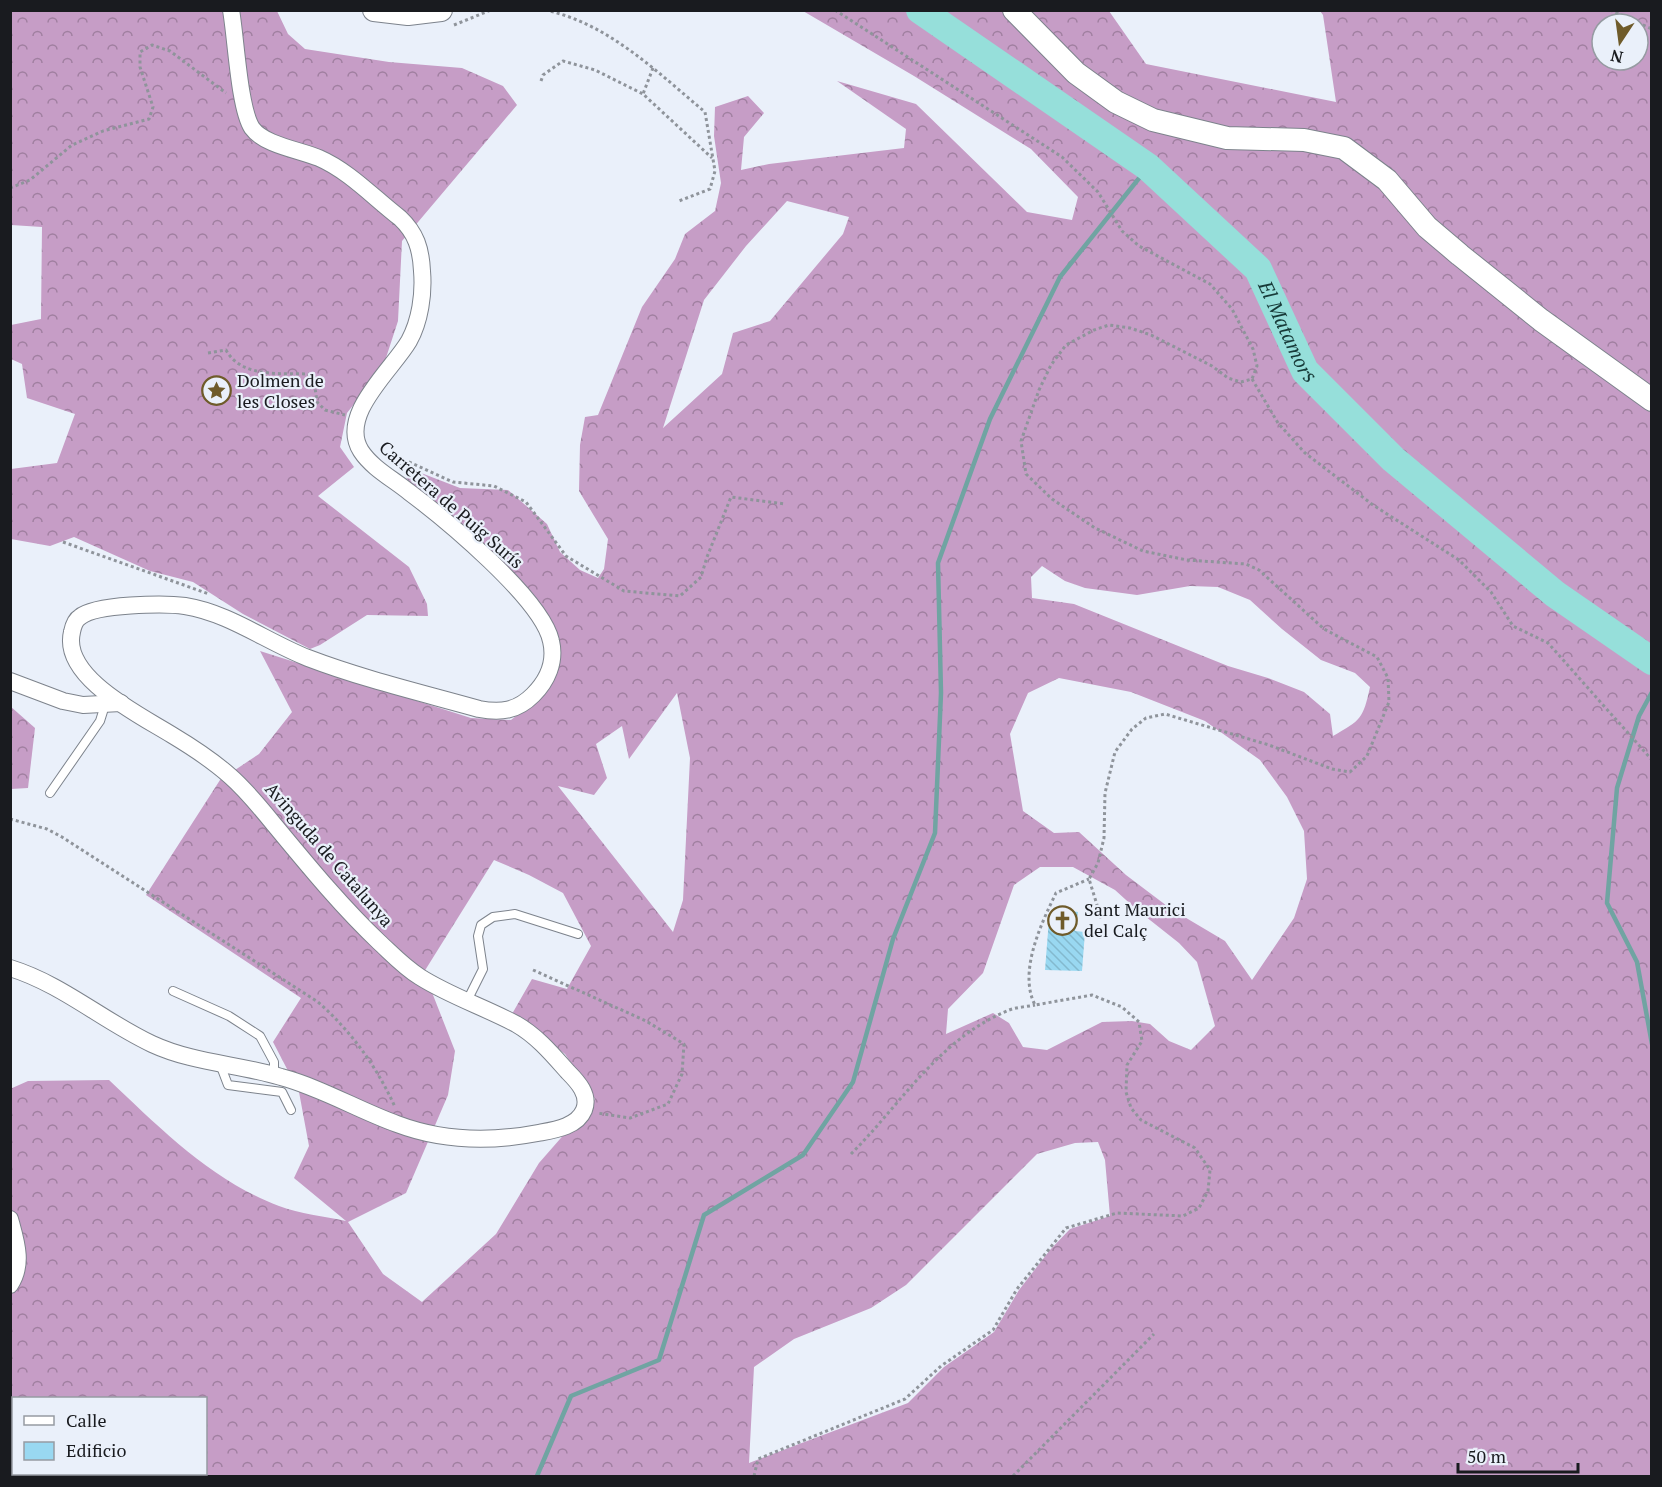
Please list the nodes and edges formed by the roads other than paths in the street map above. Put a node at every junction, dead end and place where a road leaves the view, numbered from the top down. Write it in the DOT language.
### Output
graph roads {
  1 [pos="231,10"];
  2 [pos="374,10"];
  3 [pos="441,10"];
  4 [pos="1014,10"];
  5 [pos="1652,400"];
  6 [pos="92,611"];
  7 [pos="10,681"];
  8 [pos="113,704"];
  9 [pos="50,793"];
  10 [pos="578,934"];
  11 [pos="10,968"];
  12 [pos="173,991"];
  13 [pos="467,1001"];
  14 [pos="220,1064"];
  15 [pos="273,1074"];
  16 [pos="291,1110"];
  17 [pos="10,1219"];
  18 [pos="10,1285"];
  1 -- 6 [label="street, Carretera de Puig Surís"];
  2 -- 3 [label="street"];
  4 -- 5 [label="street"];
  6 -- 8 [label="street, Avinguda de Catalunya"];
  7 -- 8 [label="street"];
  8 -- 9 [label="lane"];
  8 -- 13 [label="street, Avinguda de Catalunya"];
  10 -- 13 [label="lane"];
  11 -- 14 [label="street"];
  12 -- 15 [label="lane"];
  13 -- 15 [label="street, Avinguda de Catalunya"];
  14 -- 15 [label="street"];
  14 -- 16 [label="lane"];
  17 -- 18 [label="street"];
}
